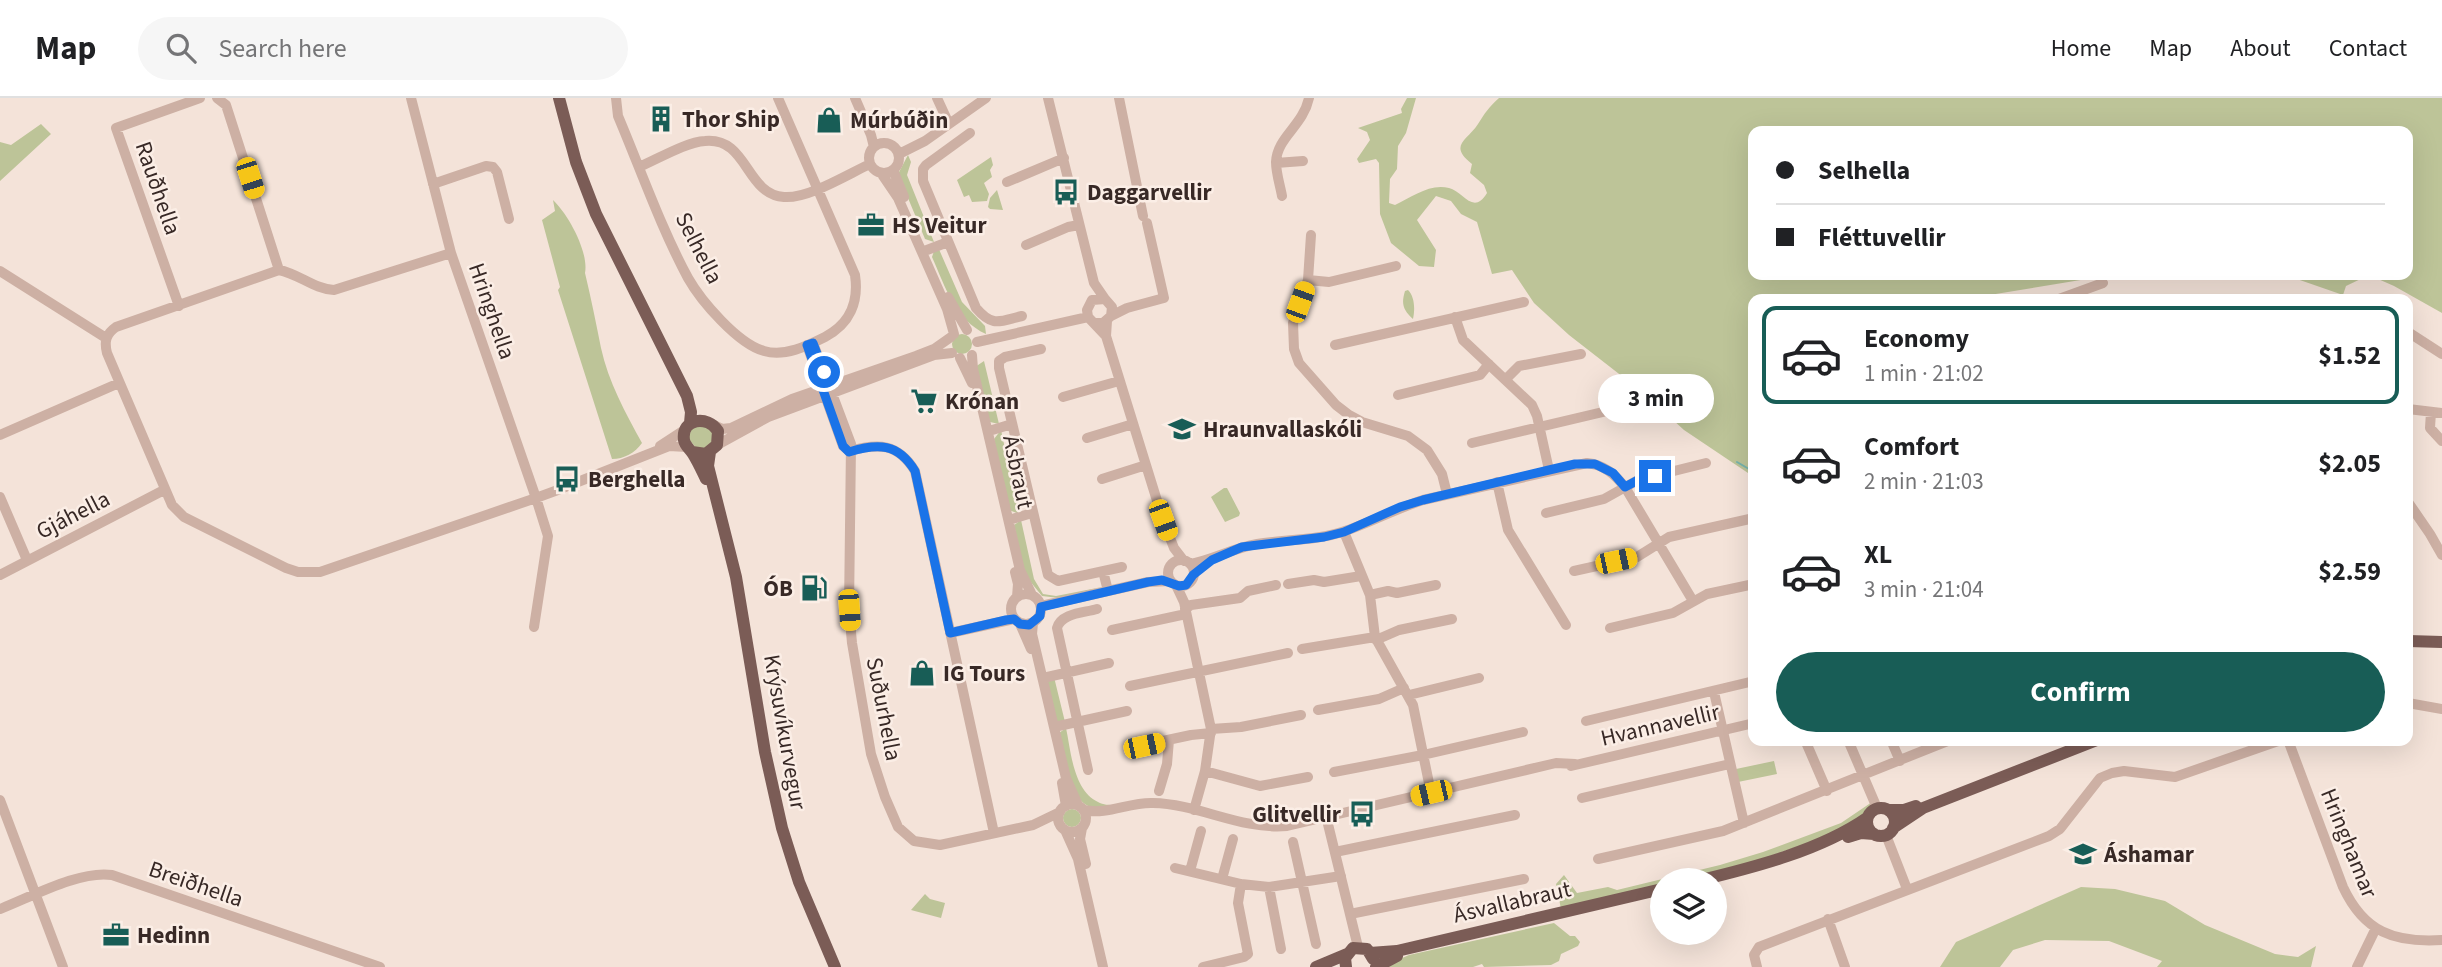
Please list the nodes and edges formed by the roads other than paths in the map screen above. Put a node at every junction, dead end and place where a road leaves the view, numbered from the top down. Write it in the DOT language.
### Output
graph roads {
  1 [pos="200,98"];
  2 [pos="217,98"];
  3 [pos="411,98"];
  4 [pos="559,98"];
  5 [pos="616,98"];
  6 [pos="778,98"];
  7 [pos="855,98"];
  8 [pos="861,98"];
  9 [pos="937,98"];
  10 [pos="986,98"];
  11 [pos="1119,98"];
  12 [pos="1309,98"];
  13 [pos="1050,99"];
  14 [pos="950,124"];
  15 [pos="970,133"];
  16 [pos="887,143"];
  17 [pos="874,147"];
  18 [pos="899,154"];
  19 [pos="1064,159"];
  20 [pos="1303,161"];
  21 [pos="1276,163"];
  22 [pos="870,164"];
  23 [pos="639,167"];
  24 [pos="893,170"];
  25 [pos="881,173"];
  26 [pos="1007,182"];
  27 [pos="433,184"];
  28 [pos="817,188"];
  29 [pos="1282,196"];
  30 [pos="509,219"];
  31 [pos="1079,225"];
  32 [pos="1311,235"];
  33 [pos="948,242"];
  34 [pos="1026,245"];
  35 [pos="927,250"];
  36 [pos="451,253"];
  37 [pos="1396,266"];
  38 [pos="279,270"];
  39 [pos="0,271"];
  40 [pos="1308,280"];
  41 [pos="1094,283"];
  42 [pos="2103,283"];
  43 [pos="2073,294"];
  44 [pos="1108,302"];
  45 [pos="1524,302"];
  46 [pos="179,306"];
  47 [pos="1127,308"];
  48 [pos="1091,312"];
  49 [pos="1022,316"];
  50 [pos="1455,317"];
  51 [pos="1109,318"];
  52 [pos="967,330"];
  53 [pos="952,335"];
  54 [pos="2413,335"];
  55 [pos="1106,336"];
  56 [pos="106,338"];
  57 [pos="977,342"];
  58 [pos="810,344"];
  59 [pos="1335,345"];
  60 [pos="1041,349"];
  61 [pos="1581,354"];
  62 [pos="2442,354"];
  63 [pos="956,355"];
  64 [pos="972,355"];
  65 [pos="1489,364"];
  66 [pos="1506,379"];
  67 [pos="1119,381"];
  68 [pos="119,383"];
  69 [pos="827,391"];
  70 [pos="1398,395"];
  71 [pos="687,396"];
  72 [pos="1063,397"];
  73 [pos="1641,403"];
  74 [pos="2413,410"];
  75 [pos="2436,413"];
  76 [pos="711,423"];
  77 [pos="1012,424"];
  78 [pos="1133,424"];
  79 [pos="688,426"];
  80 [pos="1540,427"];
  81 [pos="989,431"];
  82 [pos="0,435"];
  83 [pos="1087,438"];
  84 [pos="2442,441"];
  85 [pos="1472,443"];
  86 [pos="713,448"];
  87 [pos="690,449"];
  88 [pos="849,452"];
  89 [pos="639,458"];
  90 [pos="1706,463"];
  91 [pos="1146,465"];
  92 [pos="1549,470"];
  93 [pos="1102,479"];
  94 [pos="1497,482"];
  95 [pos="1625,487"];
  96 [pos="164,490"];
  97 [pos="1447,494"];
  98 [pos="0,497"];
  99 [pos="536,498"];
  100 [pos="716,498"];
  101 [pos="2413,509"];
  102 [pos="1032,513"];
  103 [pos="1546,513"];
  104 [pos="1748,519"];
  105 [pos="1009,520"];
  106 [pos="1344,532"];
  107 [pos="1658,544"];
  108 [pos="2442,555"];
  109 [pos="27,560"];
  110 [pos="1122,567"];
  111 [pos="1183,569"];
  112 [pos="1103,571"];
  113 [pos="1574,571"];
  114 [pos="0,575"];
  115 [pos="1361,576"];
  116 [pos="1148,582"];
  117 [pos="1173,583"];
  118 [pos="1288,584"];
  119 [pos="1748,584"];
  120 [pos="1276,585"];
  121 [pos="1436,585"];
  122 [pos="1108,591"];
  123 [pos="1032,595"];
  124 [pos="1370,595"];
  125 [pos="1017,597"];
  126 [pos="1693,601"];
  127 [pos="1041,607"];
  128 [pos="1185,608"];
  129 [pos="1097,609"];
  130 [pos="1015,618"];
  131 [pos="1452,619"];
  132 [pos="1033,623"];
  133 [pos="1566,625"];
  134 [pos="534,627"];
  135 [pos="1610,628"];
  136 [pos="949,630"];
  137 [pos="1112,630"];
  138 [pos="2442,634"];
  139 [pos="2413,637"];
  140 [pos="1376,639"];
  141 [pos="2413,639"];
  142 [pos="2442,642"];
  143 [pos="1302,649"];
  144 [pos="1288,653"];
  145 [pos="1109,663"];
  146 [pos="1198,671"];
  147 [pos="1067,672"];
  148 [pos="1043,678"];
  149 [pos="1479,678"];
  150 [pos="1748,683"];
  151 [pos="1130,686"];
  152 [pos="1406,692"];
  153 [pos="1714,692"];
  154 [pos="2413,704"];
  155 [pos="2442,709"];
  156 [pos="1318,710"];
  157 [pos="1127,711"];
  158 [pos="1301,715"];
  159 [pos="1586,721"];
  160 [pos="1078,722"];
  161 [pos="1748,724"];
  162 [pos="1054,727"];
  163 [pos="1722,730"];
  164 [pos="1211,731"];
  165 [pos="1523,732"];
  166 [pos="1169,740"];
  167 [pos="1144,746"];
  168 [pos="1808,746"];
  169 [pos="1852,746"];
  170 [pos="1894,746"];
  171 [pos="1936,746"];
  172 [pos="2068,746"];
  173 [pos="2082,746"];
  174 [pos="2264,746"];
  175 [pos="2290,746"];
  176 [pos="1423,755"];
  177 [pos="1900,761"];
  178 [pos="1730,764"];
  179 [pos="1088,769"];
  180 [pos="1205,771"];
  181 [pos="1334,772"];
  182 [pos="1864,776"];
  183 [pos="1308,778"];
  184 [pos="1159,791"];
  185 [pos="1827,791"];
  186 [pos="1431,793"];
  187 [pos="1582,798"];
  188 [pos="0,800"];
  189 [pos="1081,808"];
  190 [pos="1063,809"];
  191 [pos="1883,809"];
  192 [pos="1194,810"];
  193 [pos="1109,811"];
  194 [pos="1515,815"];
  195 [pos="1326,816"];
  196 [pos="1867,818"];
  197 [pos="1744,823"];
  198 [pos="1033,825"];
  199 [pos="1083,827"];
  200 [pos="1063,829"];
  201 [pos="1201,831"];
  202 [pos="1885,833"];
  203 [pos="994,834"];
  204 [pos="1233,839"];
  205 [pos="1293,842"];
  206 [pos="1335,852"];
  207 [pos="1598,859"];
  208 [pos="1175,868"];
  209 [pos="1190,871"];
  210 [pos="1727,872"];
  211 [pos="1341,876"];
  212 [pos="1222,879"];
  213 [pos="1524,879"];
  214 [pos="1727,879"];
  215 [pos="1241,884"];
  216 [pos="1302,884"];
  217 [pos="1269,887"];
  218 [pos="1907,889"];
  219 [pos="1650,893"];
  220 [pos="36,896"];
  221 [pos="1650,898"];
  222 [pos="0,909"];
  223 [pos="1350,914"];
  224 [pos="1828,919"];
  225 [pos="2376,928"];
  226 [pos="2442,940"];
  227 [pos="1316,944"];
  228 [pos="1281,949"];
  229 [pos="1355,955"];
  230 [pos="63,967"];
  231 [pos="380,967"];
  232 [pos="835,967"];
  233 [pos="1103,967"];
  234 [pos="1109,967"];
  235 [pos="1203,967"];
  236 [pos="1316,967"];
  237 [pos="1374,967"];
  238 [pos="1757,967"];
  239 [pos="1845,967"];
  240 [pos="2357,967"];
  1 -- 46 [label="street, Rauðhella"];
  2 -- 38 [label="street"];
  3 -- 27 [label="street"];
  4 -- 71 [label="main road"];
  5 -- 23 [label="street, Selhella"];
  6 -- 28 [label="street, Selhella"];
  7 -- 17 [label="street"];
  8 -- 16 [label="street"];
  9 -- 14 [label="street"];
  10 -- 14 [label="street"];
  11 -- 47 [label="street"];
  12 -- 21 [label="street"];
  13 -- 19 [label="street"];
  14 -- 18 [label="street"];
  15 -- 33 [label="street"];
  16 -- 17 [label="street"];
  16 -- 18 [label="street"];
  17 -- 22 [label="street"];
  18 -- 24 [label="street"];
  19 -- 26 [label="street"];
  19 -- 31 [label="street"];
  20 -- 21 [label="street"];
  21 -- 29 [label="street"];
  22 -- 25 [label="street"];
  22 -- 28 [label="street"];
  23 -- 28 [label="street"];
  23 -- 58 [label="street, Selhella"];
  24 -- 25 [label="street"];
  24 -- 35 [label="street"];
  25 -- 53 [label="street"];
  27 -- 30 [label="street"];
  27 -- 36 [label="street"];
  28 -- 58 [label="street, Selhella"];
  31 -- 34 [label="street"];
  31 -- 41 [label="street"];
  32 -- 40 [label="street"];
  33 -- 35 [label="street"];
  33 -- 49 [label="street"];
  35 -- 52 [label="street"];
  36 -- 38 [label="street, Hringhella"];
  36 -- 99 [label="street, Hringhella"];
  37 -- 40 [label="street"];
  38 -- 46 [label="street"];
  39 -- 56 [label="street"];
  40 -- 97 [label="street"];
  41 -- 44 [label="street"];
  41 -- 48 [label="street"];
  42 -- 43 [label="street"];
  44 -- 47 [label="street"];
  44 -- 48 [label="street"];
  44 -- 51 [label="street"];
  45 -- 50 [label="street"];
  46 -- 56 [label="street"];
  47 -- 51 [label="street"];
  48 -- 51 [label="street"];
  48 -- 55 [label="street"];
  48 -- 57 [label="street"];
  50 -- 59 [label="street"];
  50 -- 65 [label="street"];
  51 -- 55 [label="street"];
  52 -- 53 [label="street"];
  52 -- 57 [label="street"];
  53 -- 63 [label="street"];
  53 -- 69 [label="street"];
  54 -- 62 [label="street"];
  55 -- 67 [label="street"];
  56 -- 68 [label="street"];
  57 -- 64 [label="street"];
  58 -- 69 [label="street"];
  60 -- 77 [label="street"];
  61 -- 66 [label="street"];
  63 -- 64 [label="street"];
  63 -- 69 [label="street"];
  63 -- 125 [label="street, Ásbraut"];
  64 -- 81 [label="street, Ásbraut"];
  65 -- 66 [label="street"];
  65 -- 70 [label="street"];
  66 -- 80 [label="street"];
  67 -- 72 [label="street"];
  67 -- 78 [label="street"];
  68 -- 82 [label="street"];
  68 -- 96 [label="street"];
  69 -- 76 [label="street"];
  69 -- 86 [label="street"];
  69 -- 88 [label="street, Suðurhella"];
  71 -- 76 [label="main road"];
  71 -- 79 [label="main road"];
  73 -- 80 [label="street"];
  74 -- 75 [label="street"];
  75 -- 84 [label="street"];
  76 -- 79 [label="main road"];
  76 -- 86 [label="main road"];
  77 -- 81 [label="street"];
  77 -- 102 [label="street"];
  78 -- 83 [label="street"];
  78 -- 91 [label="street"];
  79 -- 87 [label="main road"];
  79 -- 89 [label="street"];
  80 -- 85 [label="street"];
  80 -- 92 [label="street"];
  81 -- 105 [label="street, Ásbraut"];
  86 -- 87 [label="main road"];
  86 -- 100 [label="main road, Krýsuvíkurvegur"];
  87 -- 89 [label="street"];
  87 -- 100 [label="main road, Krýsuvíkurvegur"];
  88 -- 136 [label="street"];
  88 -- 203 [label="street, Suðurhella"];
  89 -- 99 [label="street"];
  90 -- 95 [label="street"];
  91 -- 93 [label="street"];
  91 -- 111 [label="street"];
  92 -- 94 [label="street"];
  92 -- 95 [label="street"];
  94 -- 97 [label="street"];
  94 -- 133 [label="street"];
  95 -- 103 [label="street"];
  95 -- 107 [label="street"];
  96 -- 99 [label="street"];
  96 -- 109 [label="street, Gjáhella"];
  97 -- 106 [label="street"];
  98 -- 109 [label="street"];
  99 -- 134 [label="street"];
  100 -- 232 [label="main road, Krýsuvíkurvegur"];
  101 -- 108 [label="street"];
  102 -- 105 [label="street"];
  102 -- 112 [label="street"];
  104 -- 107 [label="street"];
  105 -- 123 [label="street, Ásbraut"];
  106 -- 111 [label="street"];
  106 -- 115 [label="street"];
  107 -- 113 [label="street"];
  107 -- 126 [label="street"];
  109 -- 114 [label="street, Gjáhella"];
  110 -- 112 [label="street"];
  111 -- 116 [label="street"];
  111 -- 117 [label="street"];
  111 -- 117 [label="street"];
  111 -- 128 [label="street"];
  112 -- 122 [label="street"];
  115 -- 118 [label="street"];
  115 -- 124 [label="street"];
  116 -- 117 [label="street"];
  116 -- 122 [label="street"];
  117 -- 128 [label="street"];
  119 -- 126 [label="street"];
  120 -- 128 [label="street"];
  121 -- 124 [label="street"];
  122 -- 127 [label="street"];
  123 -- 125 [label="street"];
  123 -- 127 [label="street"];
  124 -- 140 [label="street"];
  125 -- 130 [label="street"];
  126 -- 135 [label="street"];
  127 -- 132 [label="street"];
  128 -- 137 [label="street"];
  128 -- 146 [label="street"];
  129 -- 147 [label="street"];
  130 -- 132 [label="street"];
  130 -- 136 [label="street"];
  130 -- 190 [label="street"];
  131 -- 140 [label="street"];
  132 -- 148 [label="street"];
  136 -- 203 [label="street"];
  138 -- 139 [label="main road"];
  140 -- 143 [label="street"];
  140 -- 152 [label="street"];
  141 -- 142 [label="main road"];
  144 -- 146 [label="street"];
  145 -- 147 [label="street"];
  146 -- 151 [label="street"];
  146 -- 164 [label="street"];
  147 -- 148 [label="street"];
  147 -- 160 [label="street"];
  148 -- 162 [label="street"];
  149 -- 152 [label="street"];
  150 -- 153 [label="street"];
  152 -- 156 [label="street"];
  152 -- 176 [label="street"];
  153 -- 159 [label="street"];
  153 -- 163 [label="street"];
  154 -- 155 [label="street"];
  157 -- 160 [label="street"];
  158 -- 164 [label="street"];
  160 -- 162 [label="street"];
  160 -- 179 [label="street"];
  161 -- 163 [label="street, Hvannavellir"];
  162 -- 189 [label="street"];
  163 -- 178 [label="street"];
  163 -- 186 [label="street, Hvannavellir"];
  164 -- 166 [label="street"];
  164 -- 180 [label="street"];
  165 -- 176 [label="street"];
  166 -- 167 [label="street"];
  166 -- 184 [label="street"];
  168 -- 185 [label="street"];
  169 -- 182 [label="street"];
  170 -- 177 [label="street"];
  171 -- 177 [label="street"];
  172 -- 191 [label="main road"];
  173 -- 202 [label="main road"];
  174 -- 218 [label="street"];
  175 -- 225 [label="street, Hringhamar"];
  176 -- 181 [label="street"];
  176 -- 186 [label="street"];
  177 -- 182 [label="street"];
  178 -- 187 [label="street"];
  178 -- 197 [label="street"];
  180 -- 183 [label="street"];
  180 -- 192 [label="street"];
  182 -- 185 [label="street"];
  182 -- 191 [label="street"];
  185 -- 197 [label="street"];
  186 -- 195 [label="street, Hvannavellir"];
  188 -- 220 [label="street"];
  189 -- 190 [label="street"];
  189 -- 193 [label="street, Hvannavellir"];
  189 -- 199 [label="street"];
  190 -- 198 [label="street, Suðurhella"];
  190 -- 200 [label="street"];
  191 -- 196 [label="main road"];
  191 -- 202 [label="main road"];
  192 -- 193 [label="street, Hvannavellir"];
  192 -- 195 [label="street, Hvannavellir"];
  193 -- 199 [label="street, Hvannavellir"];
  194 -- 206 [label="street"];
  195 -- 206 [label="street"];
  196 -- 202 [label="main road"];
  196 -- 210 [label="main road"];
  197 -- 207 [label="street"];
  198 -- 200 [label="street, Suðurhella"];
  198 -- 203 [label="street, Suðurhella"];
  199 -- 200 [label="street"];
  199 -- 234 [label="street"];
  200 -- 233 [label="street"];
  201 -- 209 [label="street"];
  202 -- 214 [label="main road"];
  202 -- 218 [label="street"];
  204 -- 212 [label="street"];
  205 -- 216 [label="street"];
  206 -- 211 [label="street"];
  208 -- 209 [label="street"];
  209 -- 212 [label="street"];
  211 -- 216 [label="street"];
  211 -- 223 [label="street"];
  212 -- 215 [label="street"];
  213 -- 223 [label="street"];
  215 -- 217 [label="street"];
  215 -- 235 [label="street"];
  216 -- 217 [label="street"];
  216 -- 227 [label="street"];
  217 -- 228 [label="street"];
  218 -- 224 [label="street"];
  219 -- 229 [label="main road, Ásvallabraut"];
  220 -- 222 [label="street, Breiðhella"];
  220 -- 230 [label="street"];
  220 -- 231 [label="street, Breiðhella"];
  221 -- 237 [label="main road, Ásvallabraut"];
  223 -- 229 [label="street"];
  224 -- 238 [label="street"];
  224 -- 239 [label="street"];
  225 -- 226 [label="street, Hringhamar"];
  225 -- 240 [label="street"];
  229 -- 236 [label="main road, Ásvallabraut"];
  229 -- 237 [label="main road"];
}
